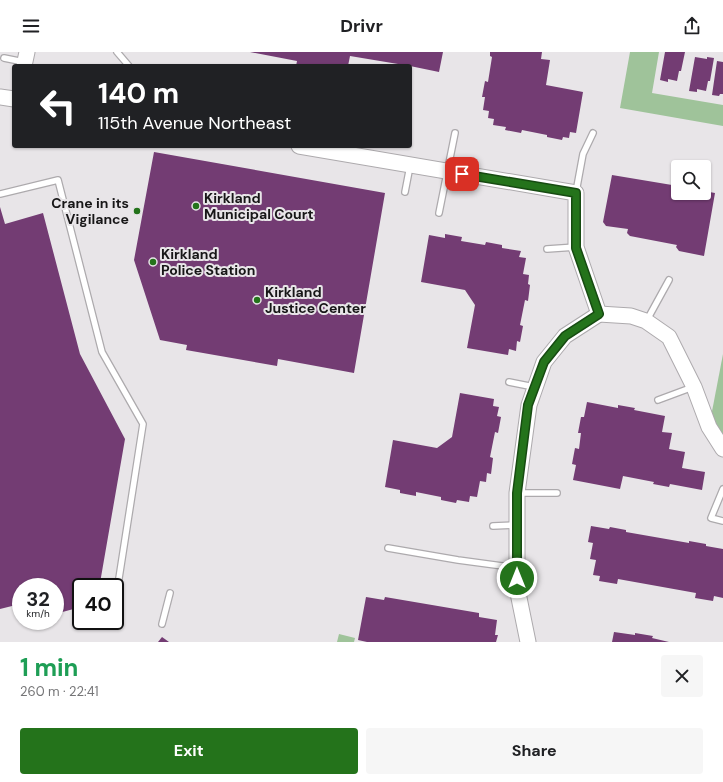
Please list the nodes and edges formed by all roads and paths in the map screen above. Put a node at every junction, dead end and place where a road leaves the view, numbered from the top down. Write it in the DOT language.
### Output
graph roads {
  1 [pos="117,52"];
  2 [pos="4,58"];
  3 [pos="25,60"];
  4 [pos="127,64"];
  5 [pos="0,97"];
  6 [pos="12,99"];
  7 [pos="455,132"];
  8 [pos="592,133"];
  9 [pos="311,148"];
  10 [pos="410,165"];
  11 [pos="447,171"];
  12 [pos="406,192"];
  13 [pos="576,193"];
  14 [pos="0,194"];
  15 [pos="440,213"];
  16 [pos="548,248"];
  17 [pos="576,248"];
  18 [pos="669,280"];
  19 [pos="599,314"];
  20 [pos="646,321"];
  21 [pos="509,382"];
  22 [pos="694,386"];
  23 [pos="535,387"];
  24 [pos="658,400"];
  25 [pos="723,449"];
  26 [pos="723,489"];
  27 [pos="517,493"];
  28 [pos="557,493"];
  29 [pos="723,521"];
  30 [pos="517,525"];
  31 [pos="493,526"];
  32 [pos="388,548"];
  33 [pos="517,568"];
  34 [pos="119,578"];
  35 [pos="170,593"];
  36 [pos="162,624"];
  37 [pos="528,642"];
  1 -- 4 [label="lane"];
  2 -- 3 [label="lane"];
  5 -- 6 [label="street"];
  7 -- 11 [label="lane"];
  8 -- 13 [label="lane"];
  9 -- 10 [label="street"];
  10 -- 11 [label="street"];
  10 -- 12 [label="lane"];
  11 -- 13 [label="street"];
  11 -- 15 [label="lane"];
  13 -- 17 [label="street"];
  14 -- 34 [label="lane"];
  16 -- 17 [label="lane"];
  17 -- 19 [label="street"];
  18 -- 20 [label="lane"];
  19 -- 20 [label="street"];
  19 -- 23 [label="street"];
  20 -- 22 [label="street"];
  21 -- 23 [label="lane"];
  22 -- 24 [label="lane"];
  22 -- 25 [label="street"];
  23 -- 27 [label="street"];
  26 -- 29 [label="lane"];
  27 -- 28 [label="lane"];
  27 -- 30 [label="street"];
  30 -- 31 [label="lane"];
  30 -- 33 [label="street"];
  32 -- 33 [label="lane"];
  33 -- 37 [label="street"];
  35 -- 36 [label="lane"];
}
